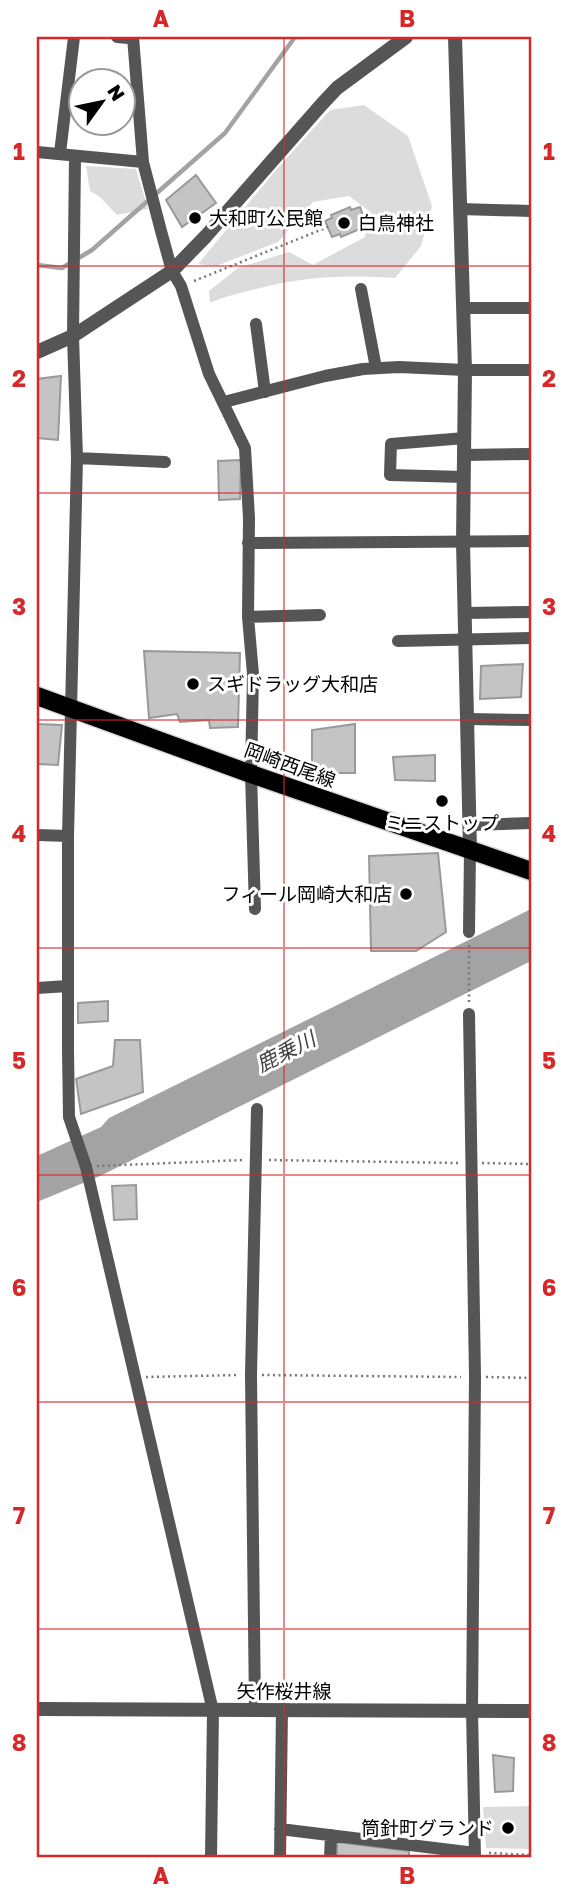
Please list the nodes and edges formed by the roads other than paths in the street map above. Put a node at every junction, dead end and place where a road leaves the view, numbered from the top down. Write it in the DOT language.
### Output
graph roads {
  1 [pos="74,37"];
  2 [pos="117,37"];
  3 [pos="131,37"];
  4 [pos="405,37"];
  5 [pos="456,37"];
  6 [pos="37,152"];
  7 [pos="60,153"];
  8 [pos="75,156"];
  9 [pos="143,162"];
  10 [pos="460,209"];
  11 [pos="531,211"];
  12 [pos="172,271"];
  13 [pos="361,289"];
  14 [pos="463,308"];
  15 [pos="531,308"];
  16 [pos="256,324"];
  17 [pos="72,336"];
  18 [pos="37,352"];
  19 [pos="376,368"];
  20 [pos="466,370"];
  21 [pos="531,370"];
  22 [pos="265,391"];
  23 [pos="224,402"];
  24 [pos="464,438"];
  25 [pos="531,454"];
  26 [pos="464,456"];
  27 [pos="77,458"];
  28 [pos="165,462"];
  29 [pos="464,477"];
  30 [pos="531,541"];
  31 [pos="463,542"];
  32 [pos="248,543"];
  33 [pos="531,612"];
  34 [pos="466,613"];
  35 [pos="320,615"];
  36 [pos="248,617"];
  37 [pos="531,638"];
  38 [pos="466,639"];
  39 [pos="398,641"];
  40 [pos="37,695"];
  41 [pos="72,707"];
  42 [pos="467,719"];
  43 [pos="531,720"];
  44 [pos="251,774"];
  45 [pos="531,823"];
  46 [pos="470,825"];
  47 [pos="37,835"];
  48 [pos="68,836"];
  49 [pos="470,850"];
  50 [pos="531,871"];
  51 [pos="255,909"];
  52 [pos="469,932"];
  53 [pos="68,986"];
  54 [pos="37,988"];
  55 [pos="469,1014"];
  56 [pos="257,1109"];
  57 [pos="255,1708"];
  58 [pos="37,1709"];
  59 [pos="282,1709"];
  60 [pos="472,1710"];
  61 [pos="213,1711"];
  62 [pos="531,1711"];
  63 [pos="280,1829"];
  64 [pos="331,1835"];
  65 [pos="475,1856"];
  66 [pos="211,1858"];
  67 [pos="280,1858"];
  68 [pos="330,1858"];
  1 -- 7 [label="street"];
  2 -- 3 [label="street"];
  3 -- 9 [label="street"];
  4 -- 12 [label="street"];
  5 -- 10 [label="street"];
  6 -- 7 [label="street"];
  7 -- 8 [label="street"];
  8 -- 9 [label="street"];
  8 -- 17 [label="street"];
  9 -- 12 [label="street"];
  10 -- 11 [label="street"];
  10 -- 14 [label="street"];
  12 -- 17 [label="street"];
  12 -- 23 [label="street"];
  13 -- 19 [label="street"];
  14 -- 15 [label="street"];
  14 -- 20 [label="street"];
  16 -- 22 [label="street"];
  17 -- 18 [label="street"];
  17 -- 27 [label="street"];
  19 -- 20 [label="street"];
  19 -- 22 [label="street"];
  20 -- 21 [label="street"];
  20 -- 24 [label="street"];
  22 -- 23 [label="street"];
  23 -- 32 [label="street"];
  24 -- 26 [label="street"];
  24 -- 29 [label="street"];
  25 -- 26 [label="street"];
  26 -- 29 [label="street"];
  27 -- 28 [label="street"];
  27 -- 41 [label="street"];
  29 -- 31 [label="street"];
  30 -- 31 [label="street"];
  31 -- 32 [label="street"];
  31 -- 34 [label="street"];
  32 -- 36 [label="street"];
  33 -- 34 [label="street"];
  34 -- 38 [label="street"];
  35 -- 36 [label="street"];
  36 -- 44 [label="street"];
  37 -- 38 [label="street"];
  38 -- 39 [label="street"];
  38 -- 42 [label="street"];
  40 -- 41 [label="main road, 岡崎西尾線"];
  41 -- 44 [label="main road, 岡崎西尾線"];
  41 -- 48 [label="street"];
  42 -- 43 [label="street"];
  42 -- 46 [label="street"];
  44 -- 49 [label="main road, 岡崎西尾線"];
  44 -- 51 [label="street"];
  45 -- 46 [label="street"];
  46 -- 49 [label="street"];
  47 -- 48 [label="street"];
  48 -- 53 [label="street"];
  49 -- 50 [label="main road, 岡崎西尾線"];
  49 -- 52 [label="street"];
  53 -- 54 [label="street"];
  53 -- 61 [label="street"];
  55 -- 60 [label="street"];
  56 -- 57 [label="street"];
  57 -- 59 [label="street, 矢作桜井線"];
  57 -- 61 [label="street, 矢作桜井線"];
  58 -- 61 [label="street, 矢作桜井線"];
  59 -- 60 [label="street, 矢作桜井線"];
  59 -- 63 [label="street"];
  60 -- 62 [label="street, 矢作桜井線"];
  60 -- 65 [label="street"];
  61 -- 66 [label="street"];
  63 -- 64 [label="street"];
  63 -- 67 [label="street"];
  64 -- 65 [label="street"];
  64 -- 68 [label="street"];
}
